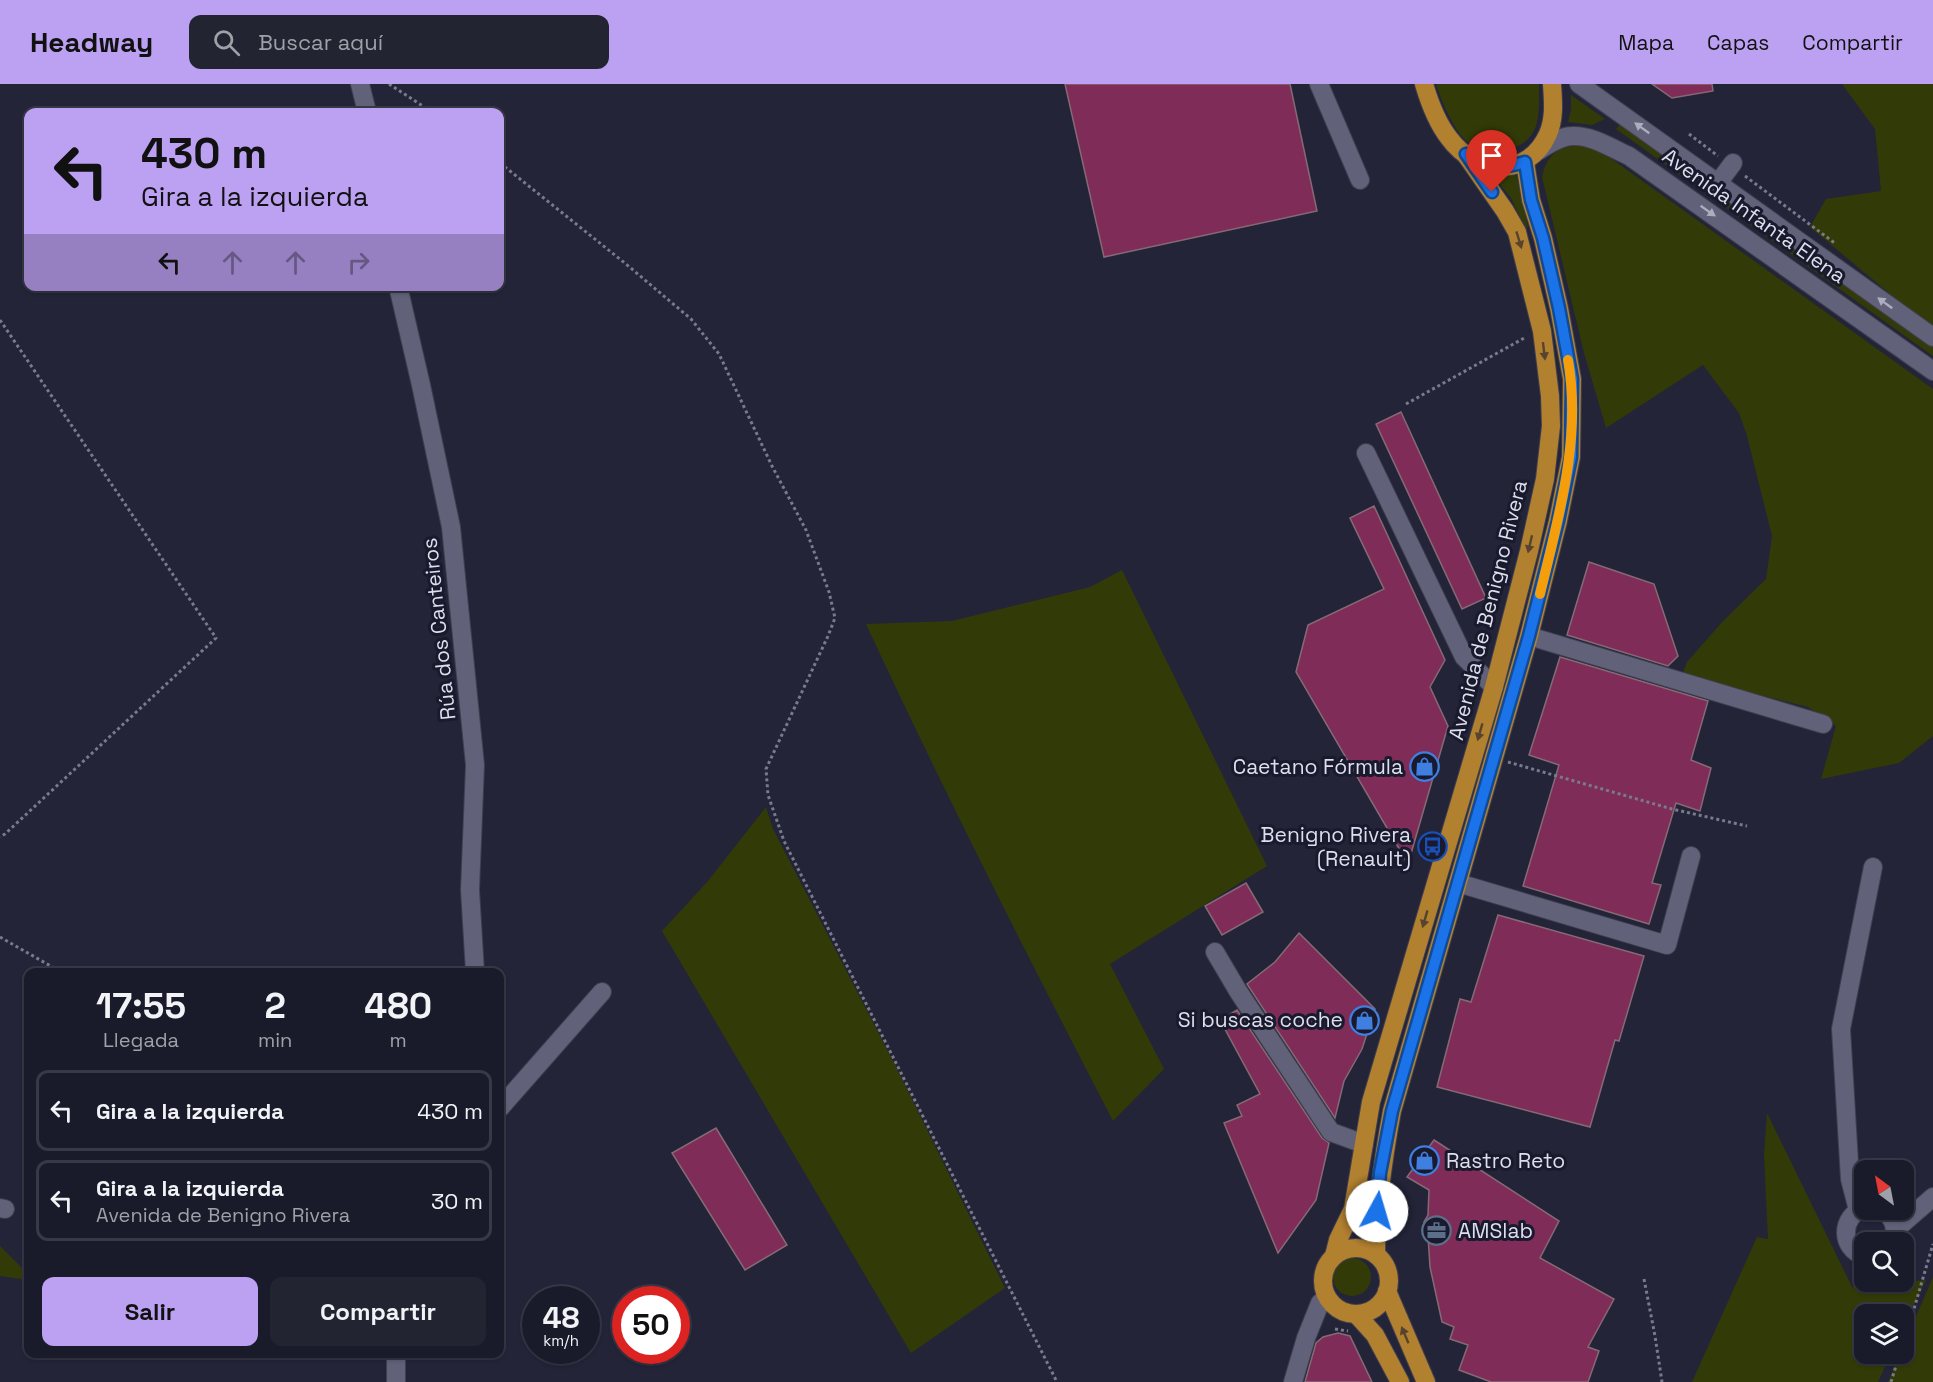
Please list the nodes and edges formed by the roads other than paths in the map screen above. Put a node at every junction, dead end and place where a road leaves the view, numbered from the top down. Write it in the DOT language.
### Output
graph roads {
  1 [pos="360,84"];
  2 [pos="1320,84"];
  3 [pos="1424,84"];
  4 [pos="1552,84"];
  5 [pos="1579,84"];
  6 [pos="366,108"];
  7 [pos="1466,154"];
  8 [pos="1531,157"];
  9 [pos="1732,164"];
  10 [pos="1360,180"];
  11 [pos="1718,183"];
  12 [pos="399,291"];
  13 [pos="1933,338"];
  14 [pos="1933,371"];
  15 [pos="1366,453"];
  16 [pos="1529,636"];
  17 [pos="1494,687"];
  18 [pos="1823,724"];
  19 [pos="1691,856"];
  20 [pos="1873,867"];
  21 [pos="1458,883"];
  22 [pos="1215,952"];
  23 [pos="475,968"];
  24 [pos="602,992"];
  25 [pos="504,1103"];
  26 [pos="1364,1144"];
  27 [pos="1854,1188"];
  28 [pos="1933,1197"];
  29 [pos="1854,1215"];
  30 [pos="1898,1232"];
  31 [pos="1854,1251"];
  32 [pos="1376,1255"];
  33 [pos="1335,1256"];
  34 [pos="1387,1291"];
  35 [pos="1327,1298"];
  36 [pos="1356,1314"];
  37 [pos="396,1358"];
  38 [pos="1428,1381"];
  39 [pos="396,1382"];
  40 [pos="1293,1382"];
  41 [pos="1400,1382"];
  1 -- 6 [label="street"];
  2 -- 10 [label="street"];
  3 -- 7 [label="main road"];
  4 -- 8 [label="main road"];
  11 -- 5 [label="street, Avenida Infanta Elena, one-way"];
  7 -- 8 [label="main road"];
  7 -- 17 [label="main road, Avenida de Benigno Rivera, one-way"];
  8 -- 14 [label="street, Avenida Infanta Elena, one-way"];
  8 -- 16 [label="main road, Avenida de Benigno Rivera"];
  9 -- 11 [label="street"];
  13 -- 11 [label="street, Avenida Infanta Elena, one-way"];
  12 -- 23 [label="street, Rúa dos Canteiros"];
  15 -- 17 [label="street"];
  16 -- 18 [label="street"];
  16 -- 21 [label="main road, Avenida de Benigno Rivera"];
  17 -- 26 [label="main road, Avenida de Benigno Rivera, one-way"];
  19 -- 21 [label="street"];
  20 -- 27 [label="street"];
  21 -- 32 [label="main road, Avenida de Benigno Rivera"];
  22 -- 26 [label="street"];
  24 -- 25 [label="street"];
  26 -- 33 [label="main road, Avenida de Benigno Rivera"];
  28 -- 30 [label="street"];
  29 -- 31 [label="street"];
  32 -- 33 [label="main road"];
  32 -- 34 [label="main road"];
  33 -- 35 [label="main road"];
  34 -- 36 [label="main road"];
  38 -- 34 [label="main road, one-way"];
  35 -- 36 [label="main road"];
  35 -- 40 [label="street"];
  36 -- 41 [label="main road"];
  37 -- 39 [label="street"];
}
